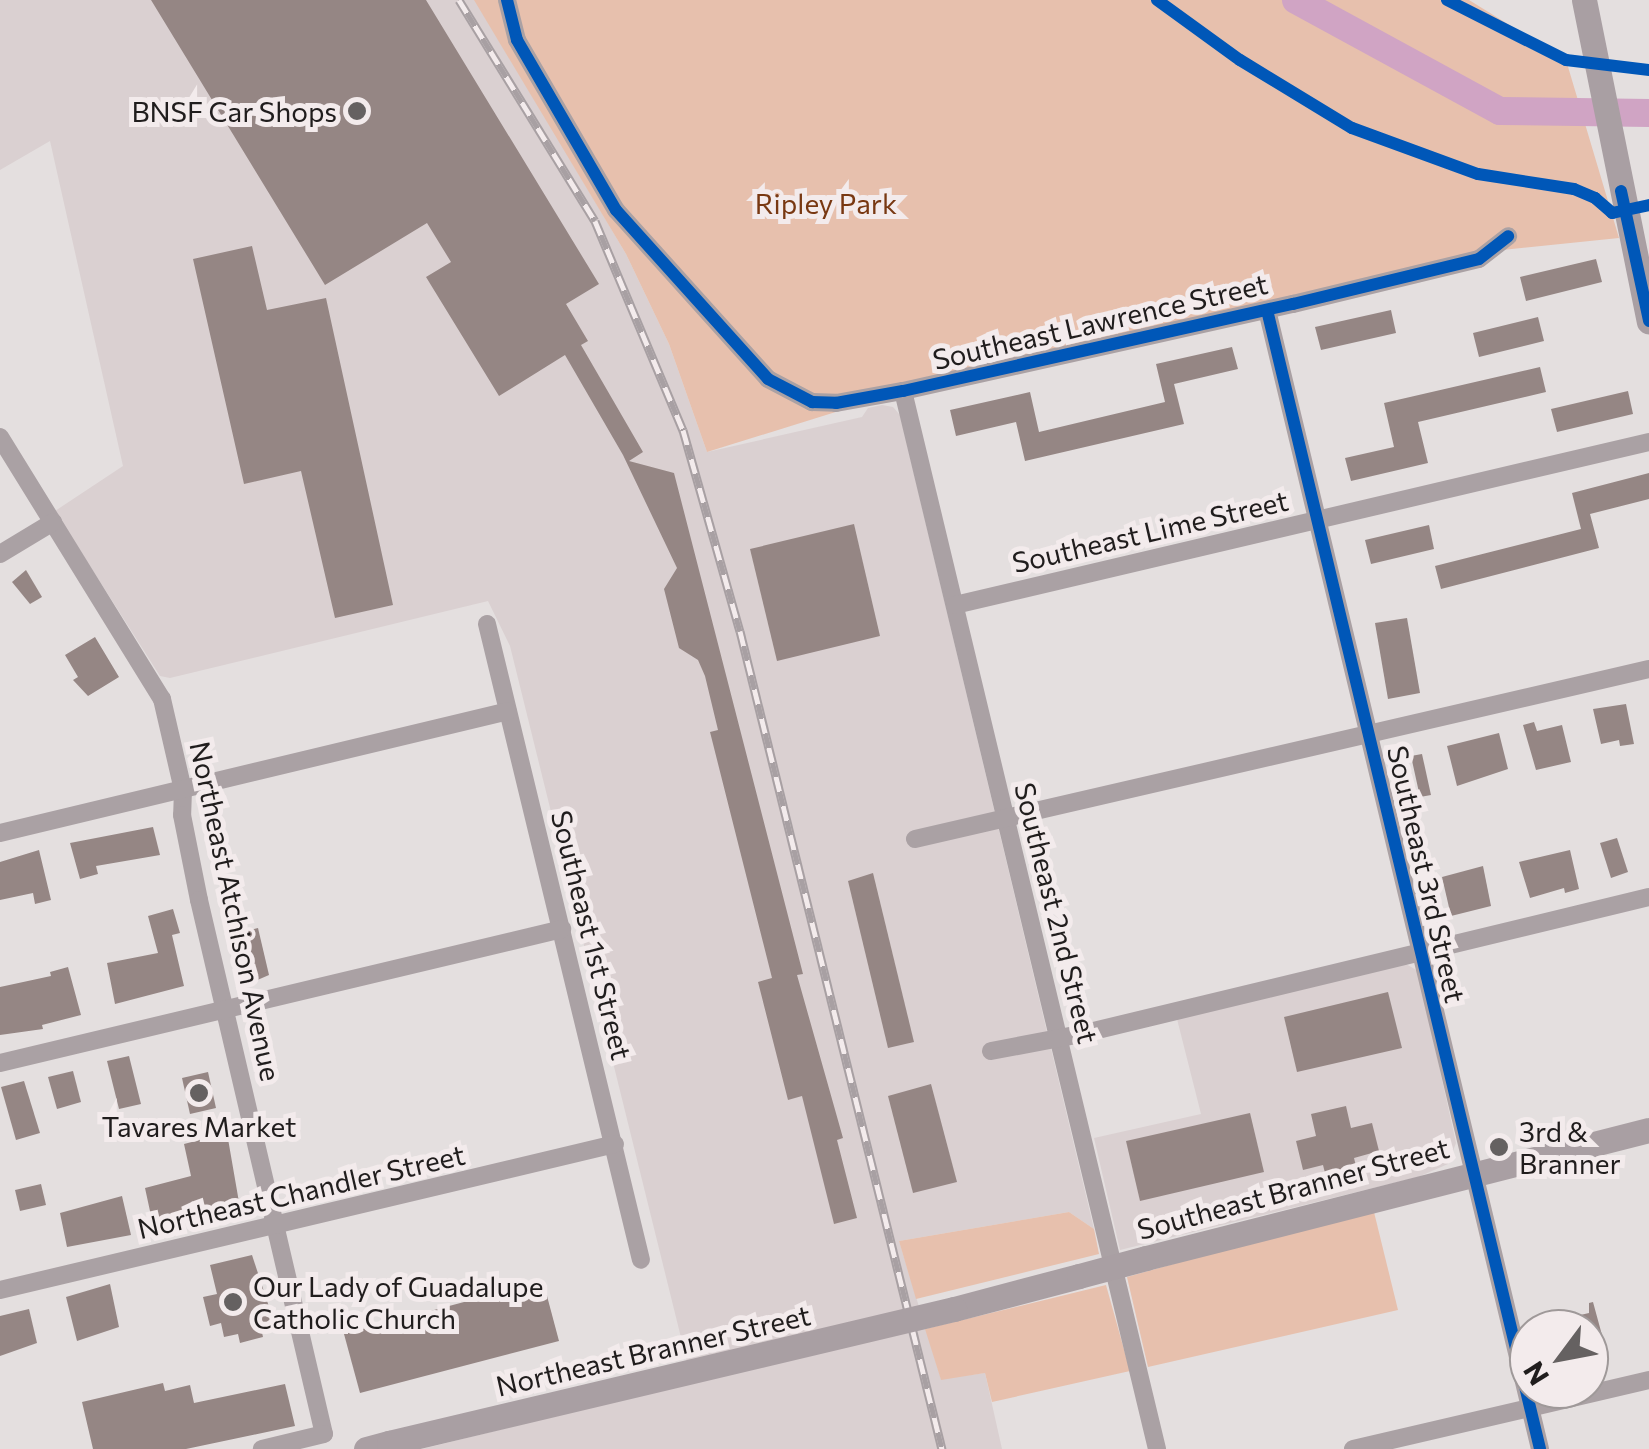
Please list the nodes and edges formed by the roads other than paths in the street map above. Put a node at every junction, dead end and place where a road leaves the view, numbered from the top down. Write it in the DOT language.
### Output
graph roads {
  1 [pos="508,0"];
  2 [pos="1586,12"];
  3 [pos="1508,236"];
  4 [pos="1267,310"];
  5 [pos="1649,321"];
  6 [pos="903,390"];
  7 [pos="0,437"];
  8 [pos="1649,442"];
  9 [pos="1318,520"];
  10 [pos="54,522"];
  11 [pos="0,554"];
  12 [pos="955,605"];
  13 [pos="488,624"];
  14 [pos="1649,669"];
  15 [pos="508,711"];
  16 [pos="1368,733"];
  17 [pos="183,790"];
  18 [pos="1005,817"];
  19 [pos="0,833"];
  20 [pos="915,838"];
  21 [pos="1649,898"];
  22 [pos="562,929"];
  23 [pos="1422,952"];
  24 [pos="226,1008"];
  25 [pos="1060,1039"];
  26 [pos="991,1051"];
  27 [pos="0,1064"];
  28 [pos="1649,1130"];
  29 [pos="615,1144"];
  30 [pos="1472,1172"];
  31 [pos="276,1225"];
  32 [pos="642,1260"];
  33 [pos="0,1290"];
  34 [pos="954,1309"];
  35 [pos="1509,1323"];
  36 [pos="1649,1380"];
  37 [pos="1609,1389"];
  38 [pos="1526,1409"];
  39 [pos="1530,1409"];
  40 [pos="378,1446"];
  41 [pos="262,1449"];
  42 [pos="1157,1449"];
  43 [pos="1353,1449"];
  44 [pos="1540,1449"];
  1 -- 6 [label="street, Southeast Lawrence Street"];
  2 -- 5 [label="main road"];
  3 -- 4 [label="street, Southeast Lawrence Street"];
  4 -- 6 [label="street, Southeast Lawrence Street"];
  4 -- 9 [label="street, Southeast 3rd Street"];
  6 -- 12 [label="street, Southeast 2nd Street"];
  7 -- 10 [label="street, Northeast Atchison Avenue"];
  8 -- 9 [label="street, Southeast Lime Street"];
  9 -- 12 [label="street, Southeast Lime Street"];
  9 -- 16 [label="street, Southeast 3rd Street"];
  10 -- 11 [label="street"];
  10 -- 17 [label="street, Northeast Atchison Avenue"];
  12 -- 18 [label="street, Southeast 2nd Street"];
  13 -- 15 [label="street, Southeast 1st Street"];
  14 -- 16 [label="street"];
  15 -- 17 [label="street"];
  15 -- 22 [label="street, Southeast 1st Street"];
  16 -- 18 [label="street"];
  16 -- 23 [label="street, Southeast 3rd Street"];
  17 -- 19 [label="street"];
  17 -- 24 [label="street, Northeast Atchison Avenue"];
  18 -- 20 [label="street"];
  18 -- 25 [label="street, Southeast 2nd Street"];
  21 -- 23 [label="street"];
  22 -- 24 [label="street"];
  22 -- 29 [label="street, Southeast 1st Street"];
  23 -- 25 [label="street"];
  23 -- 30 [label="street, Southeast 3rd Street"];
  24 -- 27 [label="street"];
  24 -- 31 [label="street, Northeast Atchison Avenue"];
  25 -- 26 [label="street"];
  25 -- 42 [label="street, Southeast 2nd Street"];
  28 -- 30 [label="main road, Southeast Branner Street"];
  29 -- 31 [label="street, Northeast Chandler Street"];
  29 -- 32 [label="street, Southeast 1st Street"];
  30 -- 34 [label="main road, Southeast Branner Street, bridge"];
  30 -- 35 [label="street, Southeast 3rd Street"];
  31 -- 33 [label="street, Northeast Chandler Street"];
  31 -- 41 [label="street, Northeast Atchison Avenue"];
  34 -- 40 [label="main road, Northeast Branner Street, bridge"];
  36 -- 37 [label="street"];
  38 -- 43 [label="street"];
  39 -- 44 [label="street, Southeast 3rd Street"];
}
